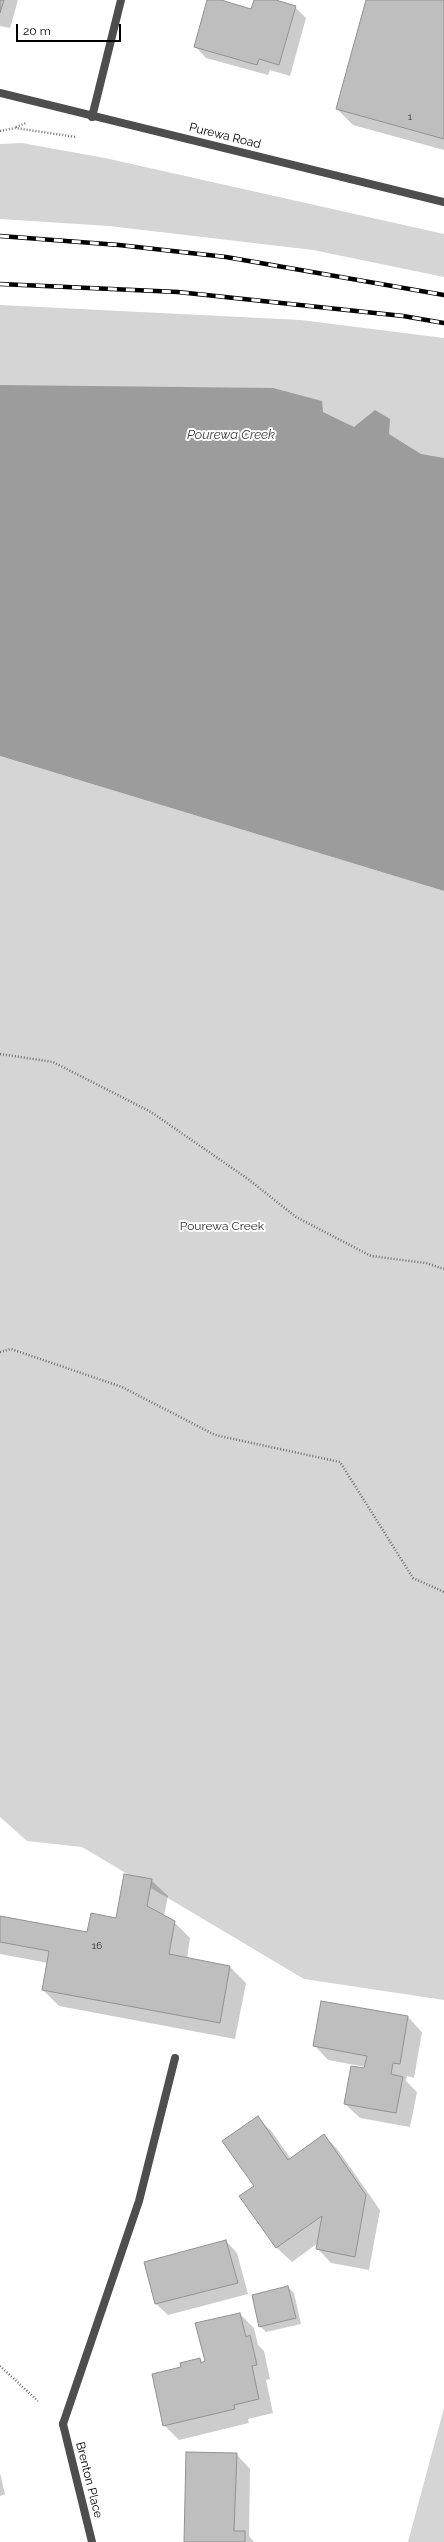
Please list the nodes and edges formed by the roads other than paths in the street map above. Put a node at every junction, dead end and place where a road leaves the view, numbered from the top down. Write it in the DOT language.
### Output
graph roads {
  1 [pos="121,0"];
  2 [pos="0,94"];
  3 [pos="92,117"];
  4 [pos="444,202"];
  5 [pos="176,2058"];
  6 [pos="92,2542"];
  1 -- 3 [label="street"];
  2 -- 3 [label="street, Purewa Road"];
  3 -- 4 [label="street, Purewa Road"];
  5 -- 6 [label="street, Brenton Place"];
}
